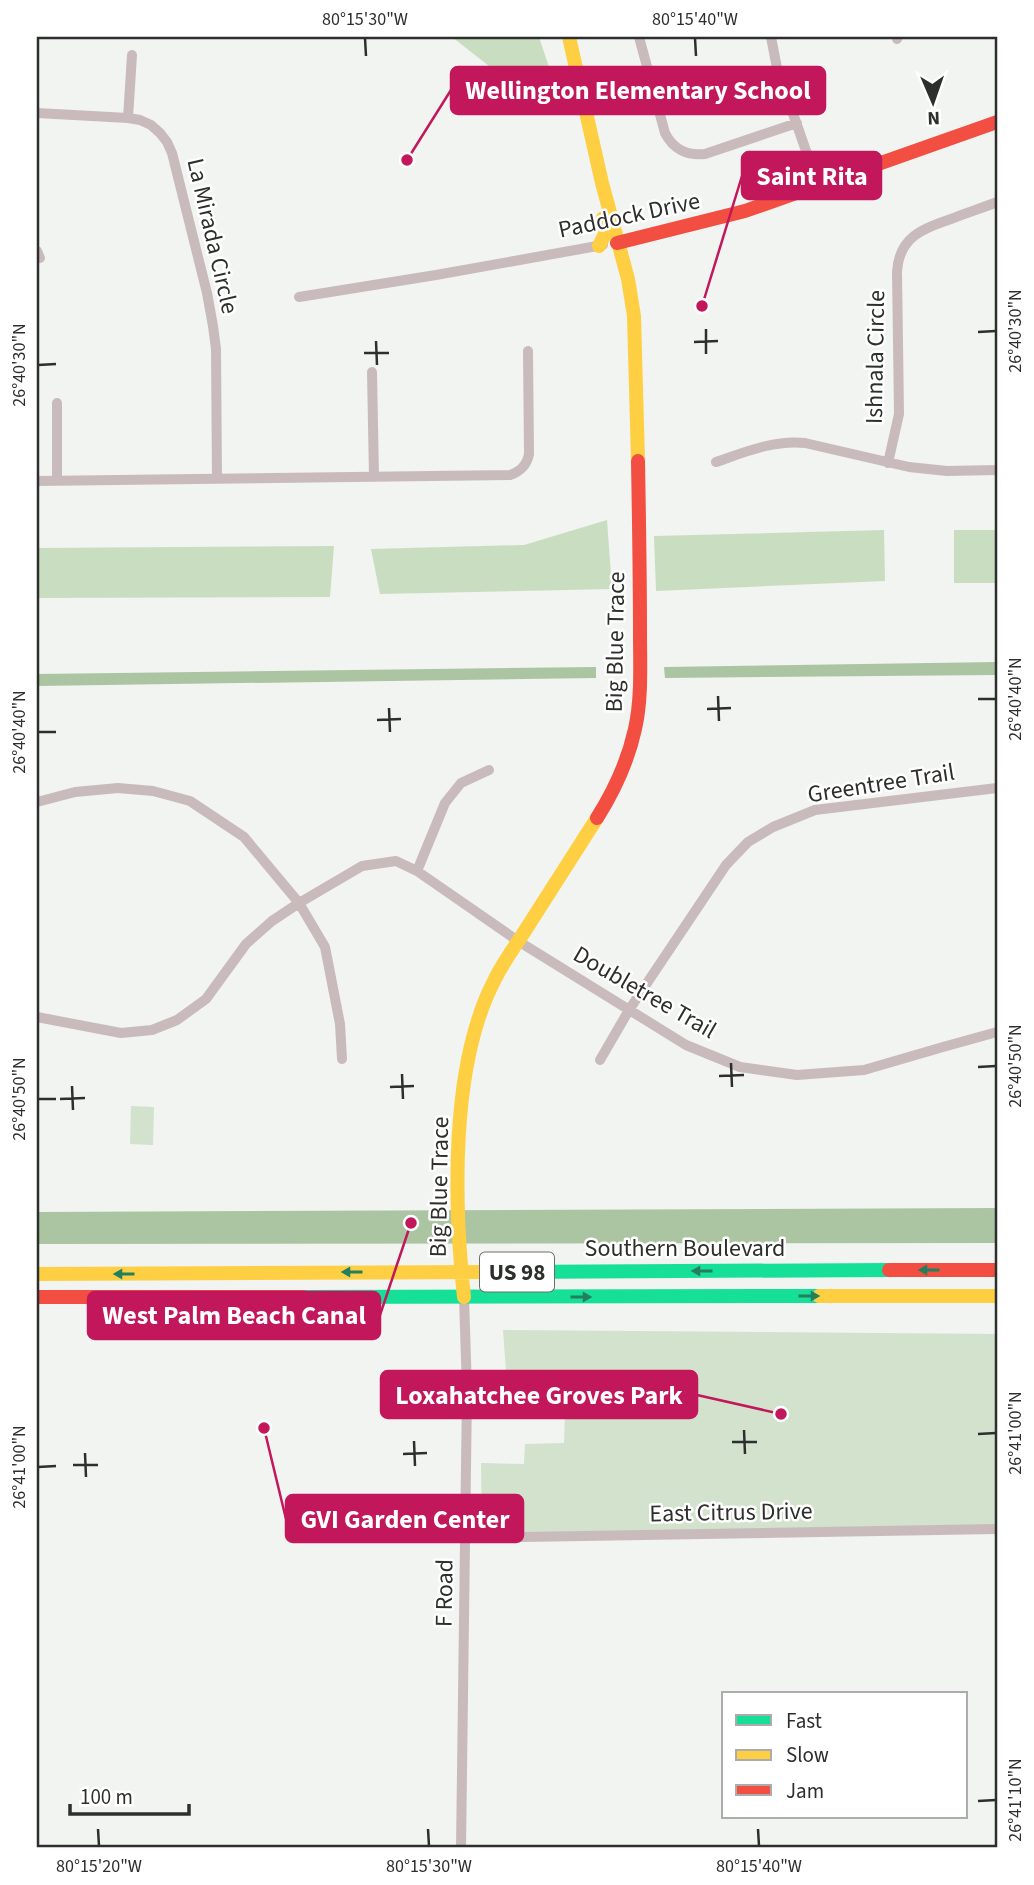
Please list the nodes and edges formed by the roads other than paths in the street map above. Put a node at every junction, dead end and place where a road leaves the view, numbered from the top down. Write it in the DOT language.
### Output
graph roads {
  1 [pos="569,37"];
  2 [pos="639,37"];
  3 [pos="771,37"];
  4 [pos="132,55"];
  5 [pos="37,113"];
  6 [pos="128,118"];
  7 [pos="997,122"];
  8 [pos="797,123"];
  9 [pos="601,179"];
  10 [pos="818,185"];
  11 [pos="997,202"];
  12 [pos="617,243"];
  13 [pos="599,246"];
  14 [pos="299,296"];
  15 [pos="528,351"];
  16 [pos="372,372"];
  17 [pos="57,403"];
  18 [pos="716,463"];
  19 [pos="888,463"];
  20 [pos="997,470"];
  21 [pos="374,477"];
  22 [pos="217,479"];
  23 [pos="37,481"];
  24 [pos="57,481"];
  25 [pos="489,770"];
  26 [pos="997,788"];
  27 [pos="37,802"];
  28 [pos="417,871"];
  29 [pos="299,903"];
  30 [pos="518,941"];
  31 [pos="629,1010"];
  32 [pos="37,1017"];
  33 [pos="997,1032"];
  34 [pos="342,1059"];
  35 [pos="600,1060"];
  36 [pos="997,1270"];
  37 [pos="461,1272"];
  38 [pos="37,1274"];
  39 [pos="997,1296"];
  40 [pos="37,1297"];
  41 [pos="464,1297"];
  42 [pos="997,1530"];
  43 [pos="466,1538"];
  44 [pos="461,1848"];
  1 -- 9 [label="main road, Big Blue Trace"];
  2 -- 8 [label="street"];
  3 -- 8 [label="street"];
  4 -- 6 [label="street"];
  5 -- 6 [label="street, La Mirada Circle"];
  6 -- 22 [label="street, La Mirada Circle"];
  7 -- 10 [label="main road, Paddock Drive"];
  8 -- 10 [label="street"];
  9 -- 12 [label="main road, Big Blue Trace"];
  9 -- 13 [label="main road"];
  10 -- 12 [label="main road, Paddock Drive"];
  11 -- 19 [label="street, Ishnala Circle"];
  12 -- 13 [label="street, Paddock Drive"];
  12 -- 30 [label="main road, Big Blue Trace"];
  13 -- 14 [label="street, Paddock Drive"];
  15 -- 21 [label="street"];
  16 -- 21 [label="street"];
  17 -- 24 [label="street"];
  18 -- 19 [label="street"];
  19 -- 20 [label="street"];
  21 -- 22 [label="street"];
  22 -- 24 [label="street"];
  23 -- 24 [label="street"];
  25 -- 28 [label="street"];
  26 -- 31 [label="street, Greentree Trail"];
  27 -- 29 [label="street"];
  28 -- 29 [label="street"];
  28 -- 30 [label="street, Doubletree Trail"];
  29 -- 32 [label="street"];
  29 -- 34 [label="street"];
  30 -- 31 [label="street, Doubletree Trail"];
  30 -- 37 [label="main road, Big Blue Trace"];
  31 -- 33 [label="street, Doubletree Trail"];
  31 -- 35 [label="street, Greentree Trail"];
  36 -- 37 [label="main road, Southern Boulevard / US 98, one-way"];
  37 -- 38 [label="main road, Southern Boulevard / US 98, one-way"];
  37 -- 41 [label="main road, Big Blue Trace"];
  41 -- 39 [label="main road, Southern Boulevard / US 98, one-way"];
  40 -- 41 [label="main road, Southern Boulevard / US 98"];
  41 -- 43 [label="street, F Road"];
  42 -- 43 [label="street, East Citrus Drive"];
  43 -- 44 [label="street, F Road"];
}
